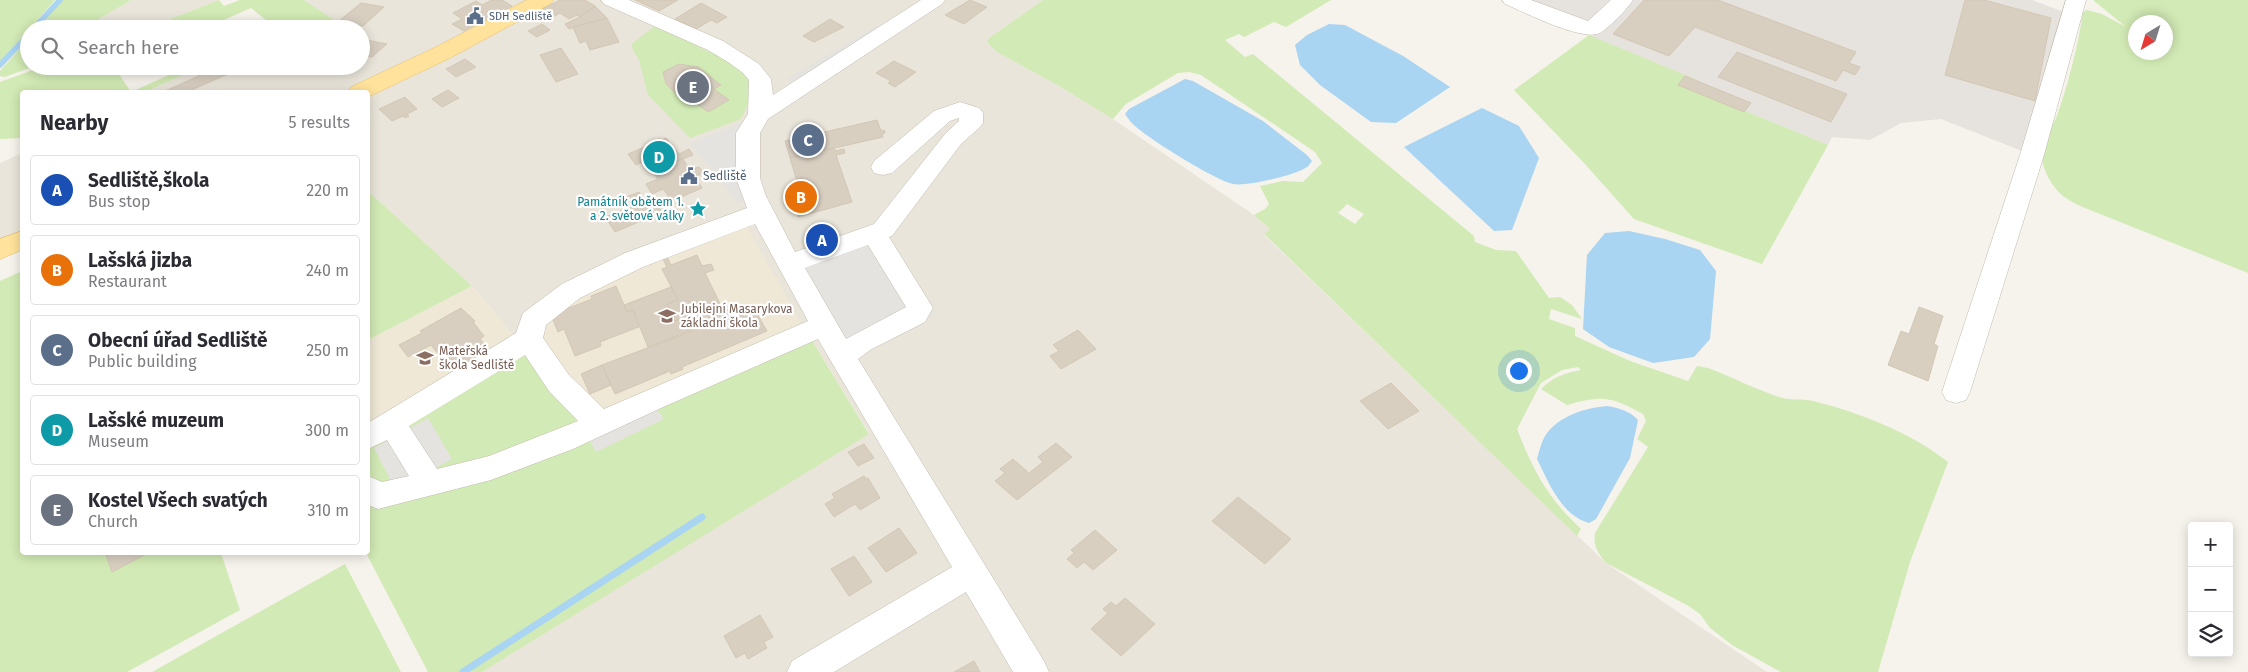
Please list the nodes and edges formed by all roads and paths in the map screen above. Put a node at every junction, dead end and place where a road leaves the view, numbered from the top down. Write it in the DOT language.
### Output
graph roads {
  1 [pos="543,0"];
  2 [pos="611,0"];
  3 [pos="935,0"];
  4 [pos="1512,0"];
  5 [pos="1623,0"];
  6 [pos="2076,0"];
  7 [pos="363,90"];
  8 [pos="760,114"];
  9 [pos="883,167"];
  10 [pos="762,212"];
  11 [pos="873,233"];
  12 [pos="20,241"];
  13 [pos="0,250"];
  14 [pos="789,264"];
  15 [pos="825,325"];
  16 [pos="529,339"];
  17 [pos="842,356"];
  18 [pos="1956,392"];
  19 [pos="600,424"];
  20 [pos="379,430"];
  21 [pos="430,483"];
  22 [pos="370,490"];
  23 [pos="971,572"];
  24 [pos="804,672"];
  25 [pos="1032,672"];
  1 -- 7 [label="main road"];
  2 -- 8 [label="street"];
  3 -- 8 [label="street"];
  4 -- 5 [label="street"];
  6 -- 18 [label="street"];
  8 -- 10 [label="street"];
  9 -- 11 [label="street"];
  10 -- 14 [label="street"];
  10 -- 16 [label="street"];
  11 -- 14 [label="street"];
  11 -- 17 [label="street"];
  12 -- 13 [label="main road"];
  14 -- 15 [label="street"];
  15 -- 17 [label="street"];
  15 -- 19 [label="street"];
  16 -- 19 [label="street"];
  16 -- 20 [label="street"];
  17 -- 23 [label="street"];
  19 -- 21 [label="street"];
  20 -- 21 [label="street"];
  21 -- 22 [label="street"];
  23 -- 24 [label="street"];
  23 -- 25 [label="street"];
}
